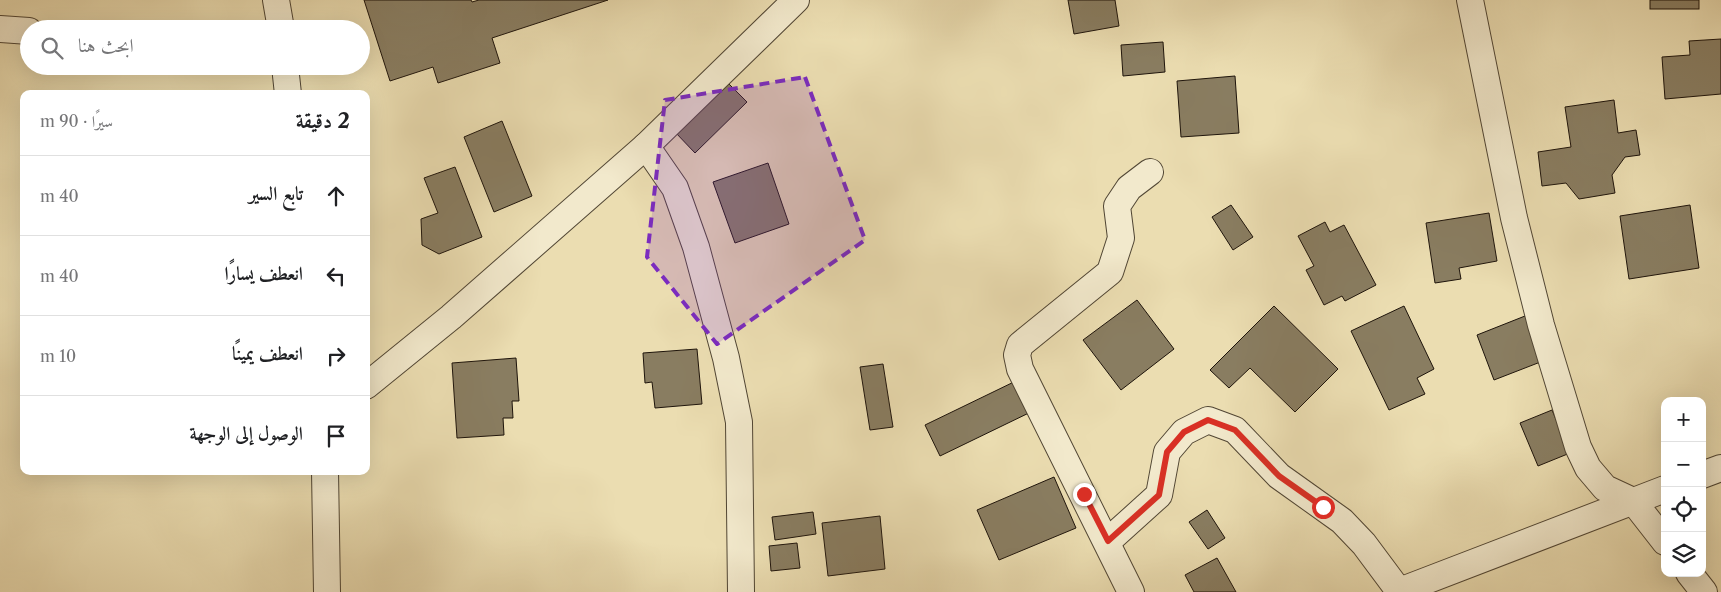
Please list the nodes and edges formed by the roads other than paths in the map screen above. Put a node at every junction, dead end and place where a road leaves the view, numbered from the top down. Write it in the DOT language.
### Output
graph roads {
  1 [pos="276,0"];
  2 [pos="796,0"];
  3 [pos="1470,0"];
  4 [pos="277,20"];
  5 [pos="0,29"];
  6 [pos="20,30"];
  7 [pos="286,75"];
  8 [pos="288,90"];
  9 [pos="646,146"];
  10 [pos="1150,172"];
  11 [pos="370,383"];
  12 [pos="1721,468"];
  13 [pos="1706,474"];
  14 [pos="325,475"];
  15 [pos="1661,490"];
  16 [pos="1633,501"];
  17 [pos="1661,537"];
  18 [pos="1108,541"];
  19 [pos="1692,577"];
  20 [pos="327,592"];
  21 [pos="741,592"];
  22 [pos="1131,592"];
  23 [pos="1398,592"];
  24 [pos="1704,592"];
  1 -- 4 [label="street"];
  2 -- 9 [label="street"];
  3 -- 16 [label="street"];
  5 -- 6 [label="street"];
  7 -- 8 [label="street"];
  9 -- 11 [label="street"];
  9 -- 21 [label="street"];
  10 -- 18 [label="street"];
  12 -- 13 [label="street"];
  14 -- 20 [label="street"];
  15 -- 16 [label="street"];
  16 -- 17 [label="street"];
  16 -- 23 [label="street"];
  18 -- 22 [label="street"];
  18 -- 23 [label="street"];
  19 -- 24 [label="street"];
}
